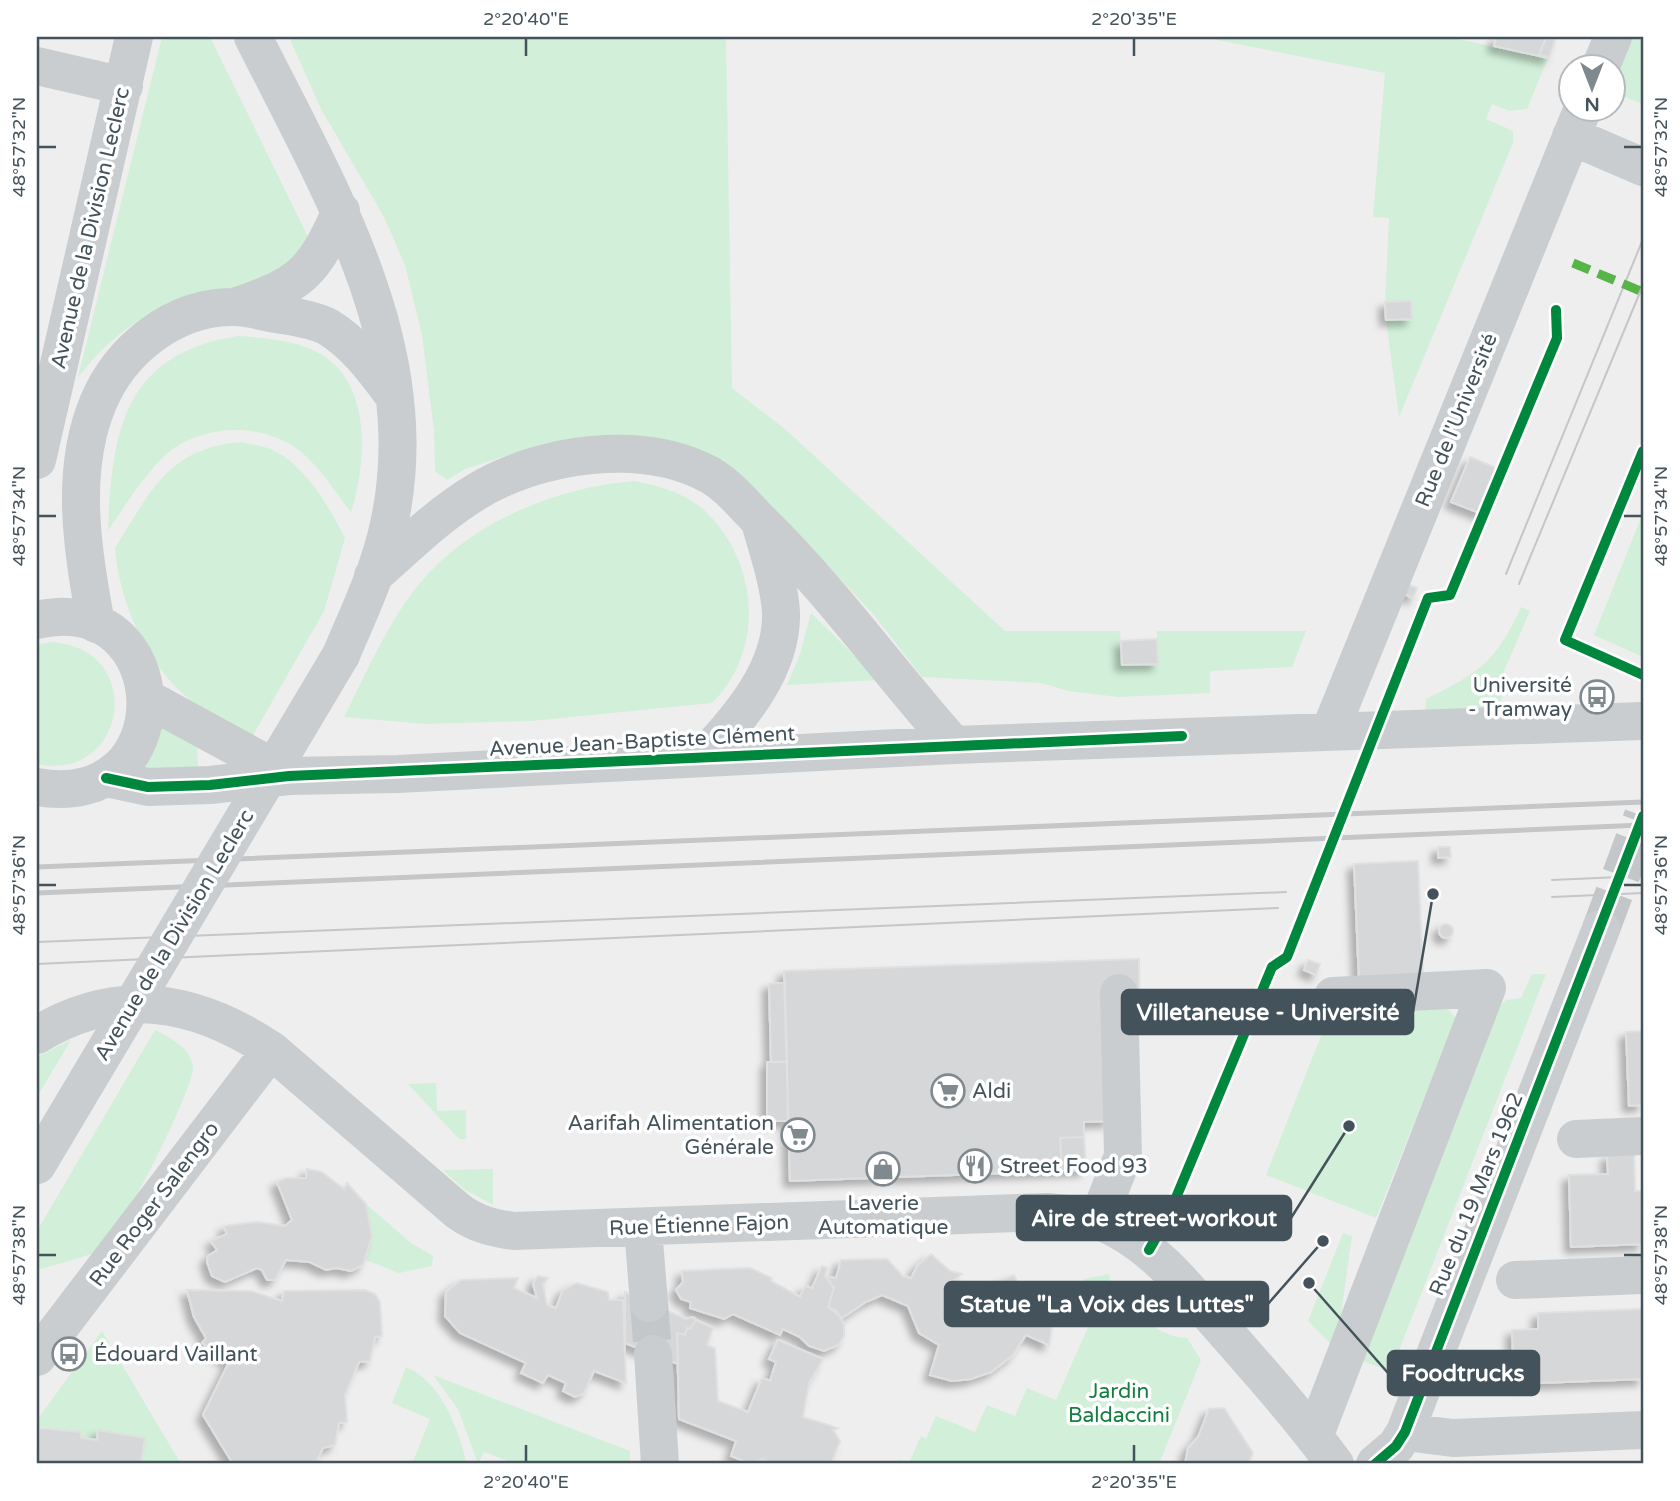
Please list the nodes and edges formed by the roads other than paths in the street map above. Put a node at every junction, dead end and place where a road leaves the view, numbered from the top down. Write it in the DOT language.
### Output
graph roads {
  1 [pos="134,37"];
  2 [pos="253,37"];
  3 [pos="37,66"];
  4 [pos="124,86"];
  5 [pos="1577,122"];
  6 [pos="1643,167"];
  7 [pos="341,211"];
  8 [pos="235,307"];
  9 [pos="397,401"];
  10 [pos="37,460"];
  11 [pos="761,522"];
  12 [pos="373,576"];
  13 [pos="37,620"];
  14 [pos="96,624"];
  15 [pos="148,699"];
  16 [pos="1643,721"];
  17 [pos="1329,731"];
  18 [pos="954,745"];
  19 [pos="704,756"];
  20 [pos="289,776"];
  21 [pos="106,778"];
  22 [pos="37,787"];
  23 [pos="1601,929"];
  24 [pos="1119,993"];
  25 [pos="1334,996"];
  26 [pos="37,1035"];
  27 [pos="271,1049"];
  28 [pos="1643,1136"];
  29 [pos="1576,1139"];
  30 [pos="37,1165"];
  31 [pos="1098,1220"];
  32 [pos="643,1228"];
  33 [pos="1643,1275"];
  34 [pos="1515,1280"];
  35 [pos="649,1303"];
  36 [pos="653,1354"];
  37 [pos="37,1357"];
  38 [pos="1643,1430"];
  39 [pos="1405,1432"];
  40 [pos="1324,1451"];
  41 [pos="660,1464"];
  42 [pos="1375,1464"];
  1 -- 4 [label="street, Avenue de la Division Leclerc"];
  2 -- 7 [label="street, Avenue de la Division Leclerc"];
  3 -- 4 [label="street"];
  4 -- 10 [label="street, Avenue de la Division Leclerc"];
  5 -- 6 [label="street"];
  5 -- 17 [label="street, Rue de l'Université"];
  7 -- 8 [label="street"];
  7 -- 9 [label="street, Avenue de la Division Leclerc"];
  8 -- 9 [label="street"];
  8 -- 14 [label="street"];
  9 -- 12 [label="street, Avenue de la Division Leclerc"];
  11 -- 12 [label="street"];
  11 -- 18 [label="street"];
  11 -- 19 [label="street"];
  12 -- 30 [label="street, Avenue de la Division Leclerc, bridge"];
  13 -- 14 [label="street"];
  14 -- 15 [label="street"];
  15 -- 20 [label="street, Avenue Jean-Baptiste Clément"];
  15 -- 21 [label="street"];
  16 -- 17 [label="street, Avenue Jean-Baptiste Clément"];
  17 -- 18 [label="street, Avenue Jean-Baptiste Clément"];
  18 -- 19 [label="street, Avenue Jean-Baptiste Clément"];
  19 -- 20 [label="street, Avenue Jean-Baptiste Clément"];
  20 -- 21 [label="street, Avenue Jean-Baptiste Clément"];
  21 -- 22 [label="street"];
  23 -- 39 [label="street, Rue du 19 Mars 1962"];
  24 -- 31 [label="street"];
  25 -- 40 [label="street"];
  26 -- 27 [label="street, Rue Étienne Fajon"];
  27 -- 32 [label="street, Rue Étienne Fajon"];
  27 -- 37 [label="street, Rue Roger Salengro"];
  28 -- 29 [label="street"];
  31 -- 32 [label="street, Rue Étienne Fajon"];
  31 -- 40 [label="street, Rue Étienne Fajon"];
  32 -- 35 [label="street"];
  33 -- 34 [label="street"];
  36 -- 41 [label="street"];
  38 -- 39 [label="street"];
  39 -- 42 [label="street, Rue du 19 Mars 1962"];
}
